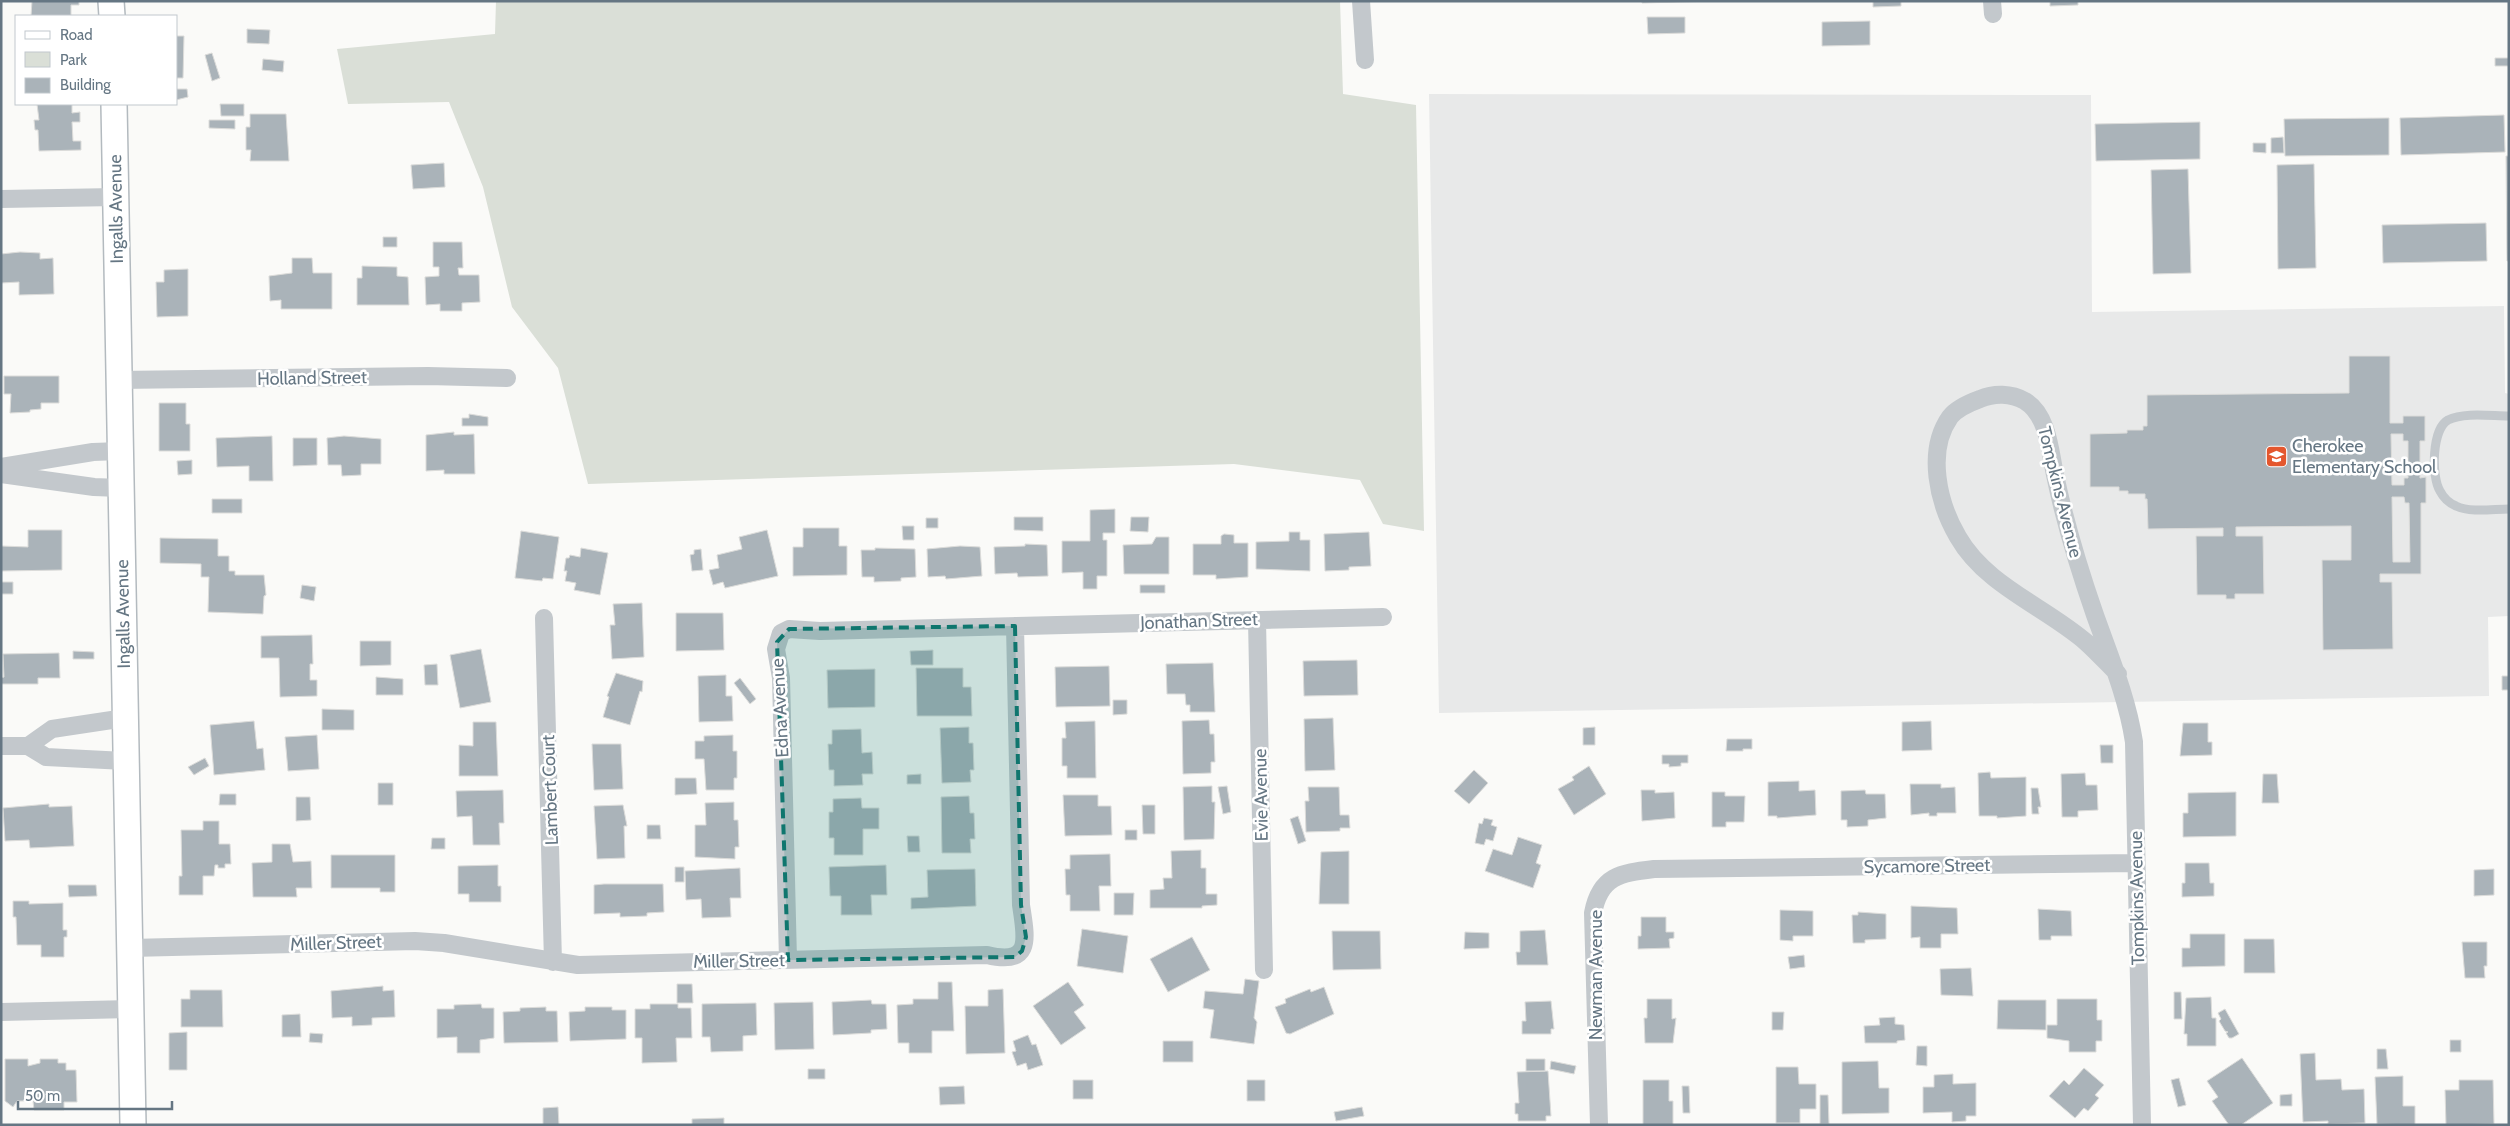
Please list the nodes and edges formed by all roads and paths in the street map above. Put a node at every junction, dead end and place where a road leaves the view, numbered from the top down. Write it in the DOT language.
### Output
graph roads {
  1 [pos="111,1"];
  2 [pos="1361,1"];
  3 [pos="112,15"];
  4 [pos="1365,60"];
  5 [pos="114,105"];
  6 [pos="116,197"];
  7 [pos="1,200"];
  8 [pos="507,378"];
  9 [pos="118,380"];
  10 [pos="2509,416"];
  11 [pos="120,451"];
  12 [pos="1,467"];
  13 [pos="1,474"];
  14 [pos="120,488"];
  15 [pos="2509,509"];
  16 [pos="1383,617"];
  17 [pos="544,618"];
  18 [pos="1257,620"];
  19 [pos="1015,626"];
  20 [pos="2118,674"];
  21 [pos="124,718"];
  22 [pos="1,746"];
  23 [pos="28,746"];
  24 [pos="125,761"];
  25 [pos="2136,863"];
  26 [pos="1718,868"];
  27 [pos="130,948"];
  28 [pos="788,960"];
  29 [pos="553,962"];
  30 [pos="1264,970"];
  31 [pos="131,1009"];
  32 [pos="1,1012"];
  33 [pos="133,1125"];
  34 [pos="1598,1125"];
  35 [pos="2142,1125"];
  1 -- 3 [label="main road"];
  2 -- 4 [label="street"];
  5 -- 6 [label="main road, Ingalls Avenue"];
  6 -- 7 [label="street"];
  6 -- 9 [label="main road, Ingalls Avenue"];
  8 -- 9 [label="street, Holland Street"];
  9 -- 11 [label="main road, Ingalls Avenue"];
  10 -- 15 [label="lane"];
  11 -- 12 [label="street"];
  11 -- 14 [label="main road, Ingalls Avenue"];
  13 -- 14 [label="street"];
  14 -- 21 [label="main road, Ingalls Avenue"];
  16 -- 18 [label="street, Jonathan Street"];
  17 -- 29 [label="street, Lambert Court"];
  18 -- 19 [label="street, Jonathan Street"];
  18 -- 30 [label="street, Evie Avenue"];
  19 -- 28 [label="street, Miller Street"];
  19 -- 28 [label="street, Edna Avenue"];
  20 -- 20 [label="street, Tompkins Avenue"];
  20 -- 25 [label="street, Tompkins Avenue"];
  21 -- 23 [label="street"];
  21 -- 24 [label="main road, Ingalls Avenue"];
  22 -- 23 [label="street"];
  23 -- 24 [label="street"];
  24 -- 27 [label="main road, Ingalls Avenue"];
  25 -- 26 [label="street, Sycamore Street"];
  25 -- 35 [label="street, Tompkins Avenue"];
  26 -- 34 [label="street, Newman Avenue"];
  27 -- 29 [label="street, Miller Street"];
  27 -- 31 [label="main road, Ingalls Avenue"];
  28 -- 29 [label="street, Miller Street"];
  31 -- 32 [label="street"];
  31 -- 33 [label="main road, Ingalls Avenue"];
}
